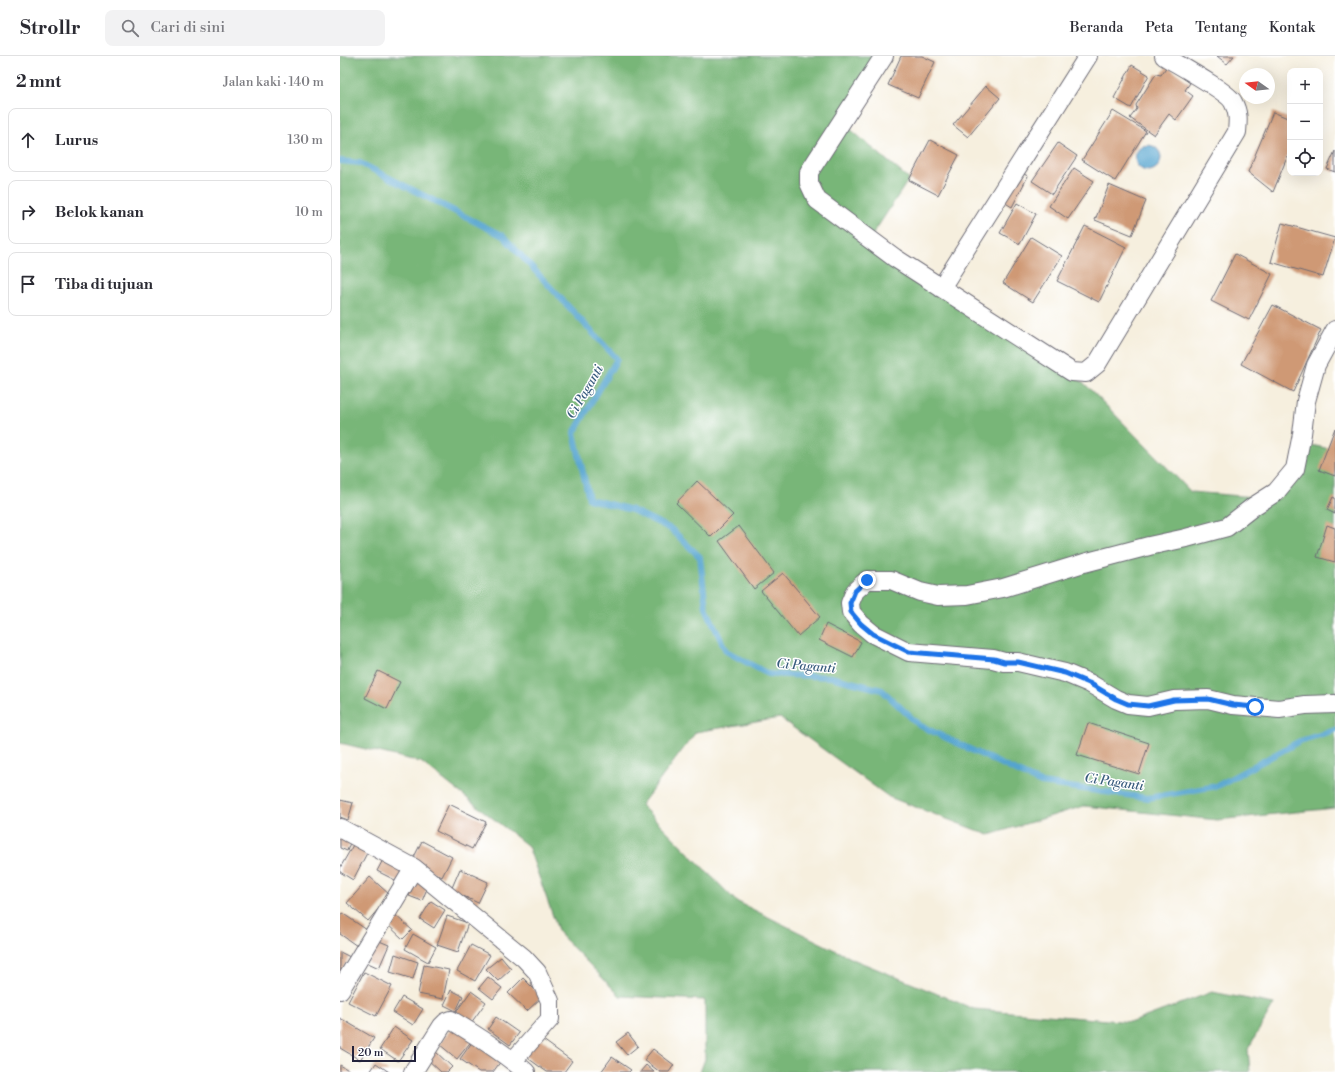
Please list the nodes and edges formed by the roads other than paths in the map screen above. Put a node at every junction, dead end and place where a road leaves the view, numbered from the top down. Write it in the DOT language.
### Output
graph roads {
  1 [pos="884,56"];
  2 [pos="1088,56"];
  3 [pos="1164,56"];
  4 [pos="941,288"];
  5 [pos="1335,330"];
  6 [pos="1335,704"];
  7 [pos="340,828"];
  8 [pos="414,868"];
  9 [pos="340,990"];
  10 [pos="520,1066"];
  11 [pos="413,1072"];
  1 -- 4 [label="street"];
  2 -- 4 [label="street"];
  3 -- 4 [label="street"];
  5 -- 6 [label="street"];
  7 -- 8 [label="street"];
  8 -- 9 [label="street"];
  8 -- 10 [label="street"];
  10 -- 11 [label="street"];
}
